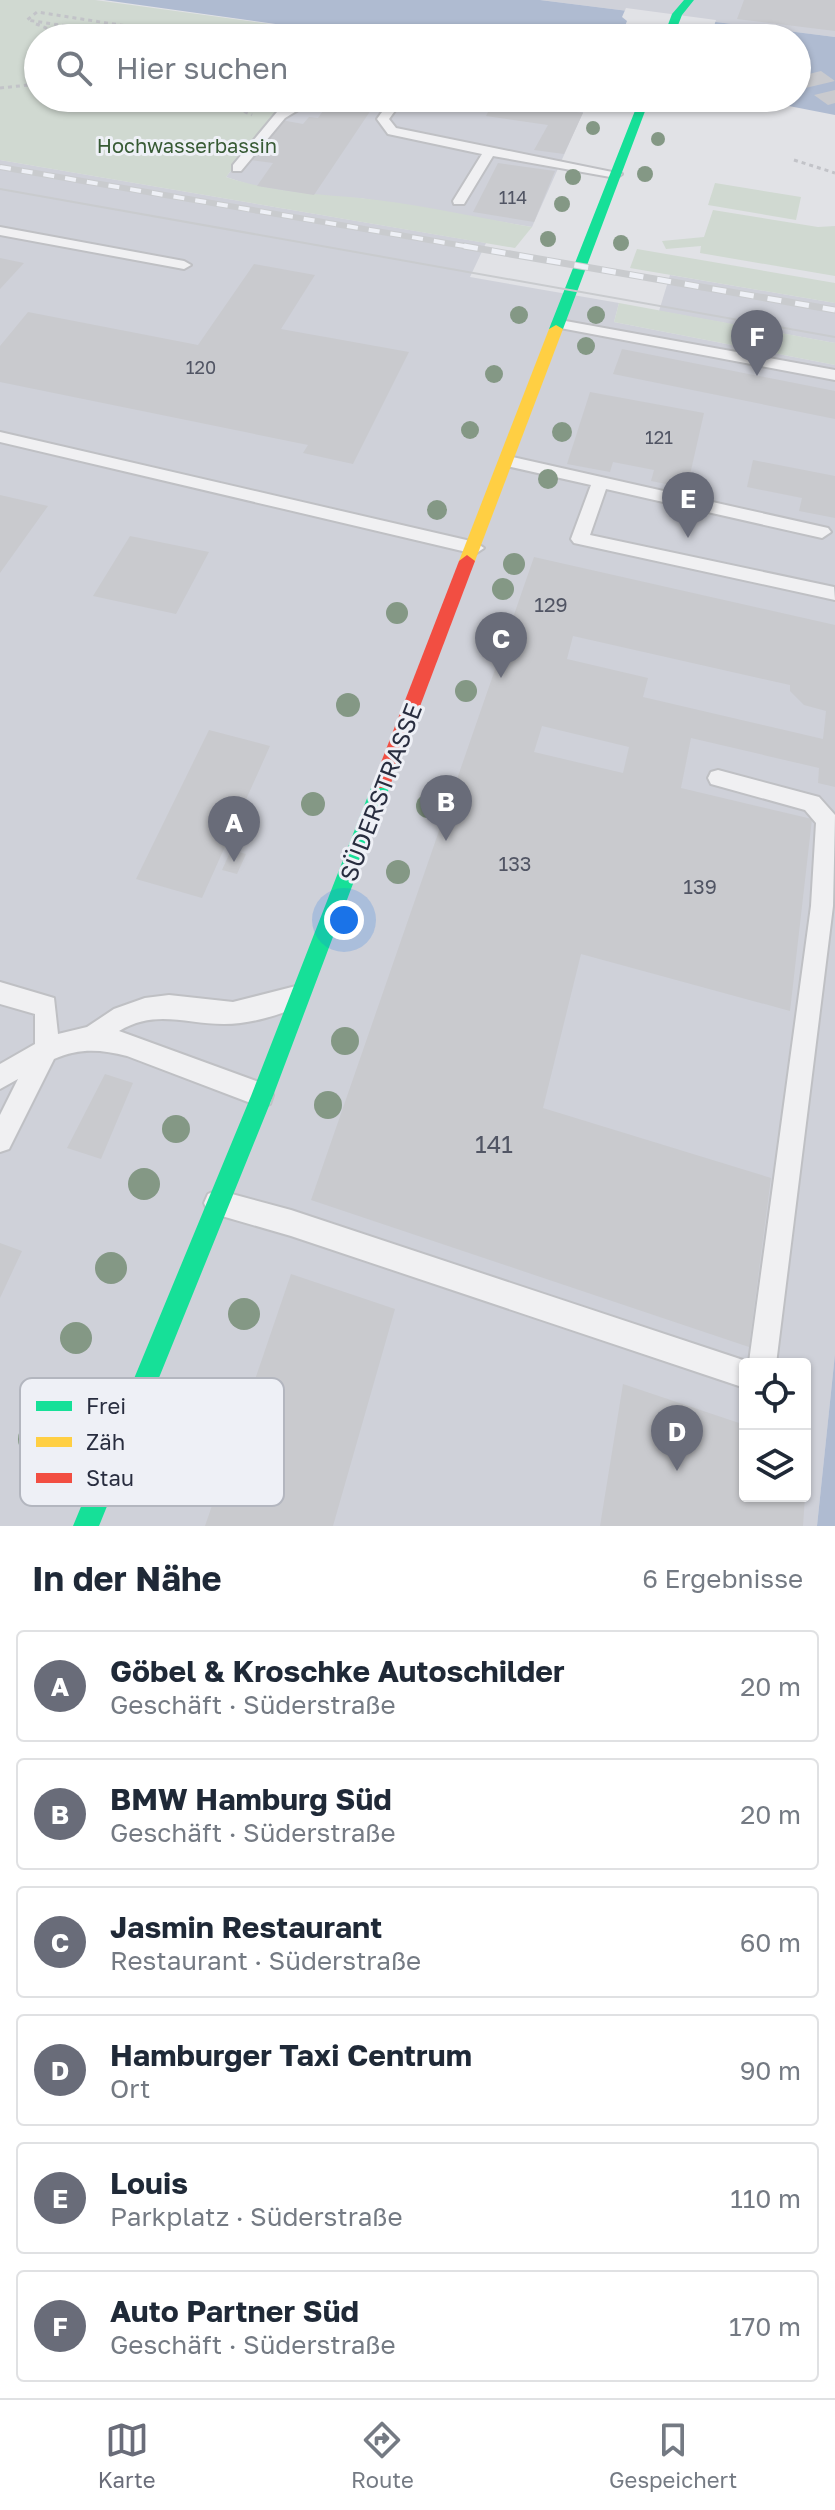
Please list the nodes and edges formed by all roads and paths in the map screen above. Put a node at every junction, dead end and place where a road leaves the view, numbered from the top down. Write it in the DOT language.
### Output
graph roads {
  1 [pos="27,20"];
  2 [pos="37,24"];
  3 [pos="53,24"];
  4 [pos="114,24"];
  5 [pos="24,85"];
  6 [pos="0,88"];
  7 [pos="246,112"];
  8 [pos="286,112"];
  9 [pos="388,112"];
  10 [pos="640,112"];
  11 [pos="272,124"];
  12 [pos="491,150"];
  13 [pos="794,160"];
  14 [pos="237,168"];
  15 [pos="835,173"];
  16 [pos="616,174"];
  17 [pos="459,201"];
  18 [pos="0,231"];
  19 [pos="184,265"];
  20 [pos="560,324"];
  21 [pos="835,375"];
  22 [pos="0,437"];
  23 [pos="508,461"];
  24 [pos="600,482"];
  25 [pos="822,532"];
  26 [pos="475,548"];
  27 [pos="834,594"];
  28 [pos="718,778"];
  29 [pos="300,996"];
  30 [pos="6,999"];
  31 [pos="92,1038"];
  32 [pos="47,1049"];
  33 [pos="0,1077"];
  34 [pos="262,1096"];
  35 [pos="0,1140"];
  36 [pos="217,1203"];
  37 [pos="763,1358"];
  38 [pos="739,1372"];
  39 [pos="146,1378"];
  40 [pos="94,1506"];
  41 [pos="86,1526"];
  1 -- 2 [label="path"];
  1 -- 3 [label="path"];
  1 -- 4 [label="path"];
  5 -- 6 [label="path"];
  7 -- 11 [label="path"];
  8 -- 11 [label="lane"];
  9 -- 12 [label="lane"];
  10 -- 16 [label="main road, SÜDERSTRASSE"];
  11 -- 14 [label="lane"];
  12 -- 16 [label="lane"];
  12 -- 17 [label="lane"];
  13 -- 15 [label="path"];
  16 -- 20 [label="main road, SÜDERSTRASSE"];
  18 -- 19 [label="lane"];
  20 -- 21 [label="lane"];
  20 -- 23 [label="main road, SÜDERSTRASSE"];
  22 -- 26 [label="lane"];
  23 -- 24 [label="lane"];
  23 -- 26 [label="main road, SÜDERSTRASSE"];
  24 -- 25 [label="lane"];
  24 -- 27 [label="lane"];
  26 -- 29 [label="main road, SÜDERSTRASSE"];
  28 -- 37 [label="lane"];
  29 -- 31 [label="lane"];
  29 -- 34 [label="main road, SÜDERSTRASSE"];
  30 -- 32 [label="lane"];
  31 -- 32 [label="lane"];
  31 -- 34 [label="lane"];
  32 -- 33 [label="lane"];
  32 -- 35 [label="lane"];
  34 -- 36 [label="main road, SÜDERSTRASSE"];
  36 -- 38 [label="lane"];
  36 -- 39 [label="main road, SÜDERSTRASSE"];
  40 -- 41 [label="main road, SÜDERSTRASSE"];
}
